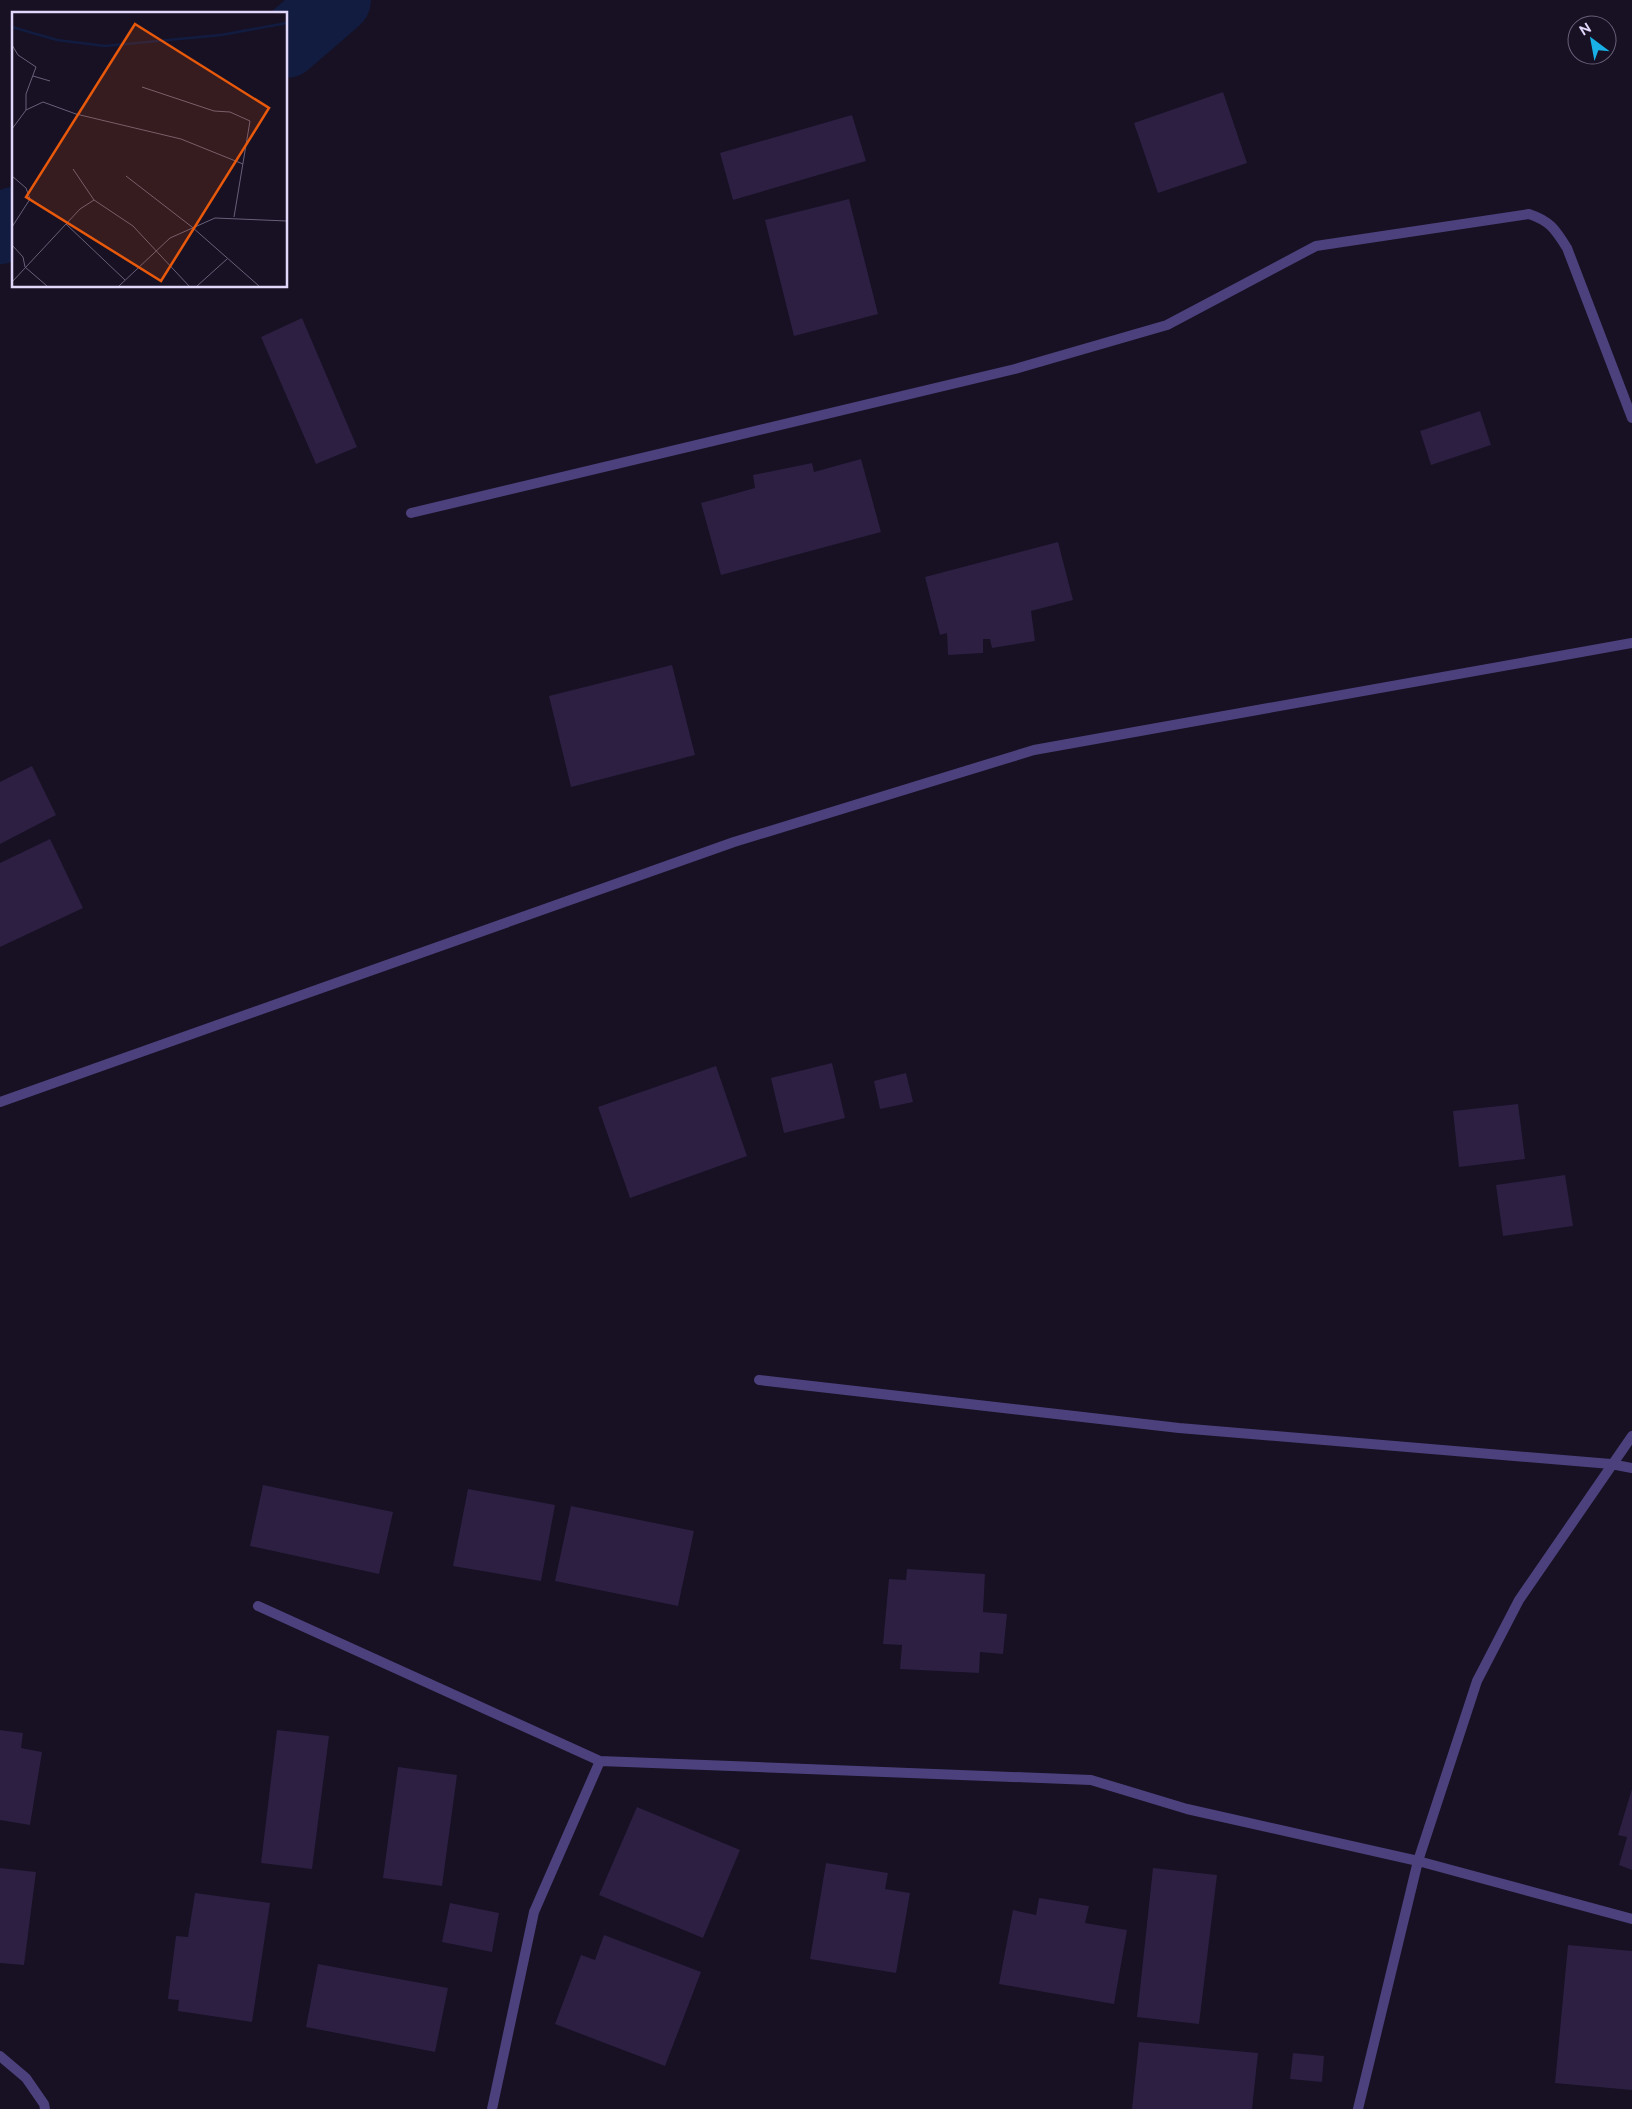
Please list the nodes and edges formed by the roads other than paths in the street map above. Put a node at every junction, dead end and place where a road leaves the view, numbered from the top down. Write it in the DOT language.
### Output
graph roads {
  1 [pos="1632,418"];
  2 [pos="411,512"];
  3 [pos="1632,643"];
  4 [pos="0,1102"];
  5 [pos="759,1380"];
  6 [pos="1632,1436"];
  7 [pos="1611,1464"];
  8 [pos="1632,1468"];
  9 [pos="258,1606"];
  10 [pos="600,1761"];
  11 [pos="1418,1861"];
  12 [pos="1632,1919"];
  13 [pos="0,2056"];
  14 [pos="45,2109"];
  15 [pos="492,2109"];
  16 [pos="1358,2109"];
  1 -- 2 [label="street"];
  3 -- 4 [label="street"];
  5 -- 7 [label="street"];
  6 -- 7 [label="street"];
  7 -- 8 [label="street"];
  7 -- 11 [label="street"];
  9 -- 10 [label="street"];
  10 -- 11 [label="street"];
  10 -- 15 [label="street"];
  11 -- 12 [label="street"];
  11 -- 16 [label="street"];
  13 -- 14 [label="street"];
}
